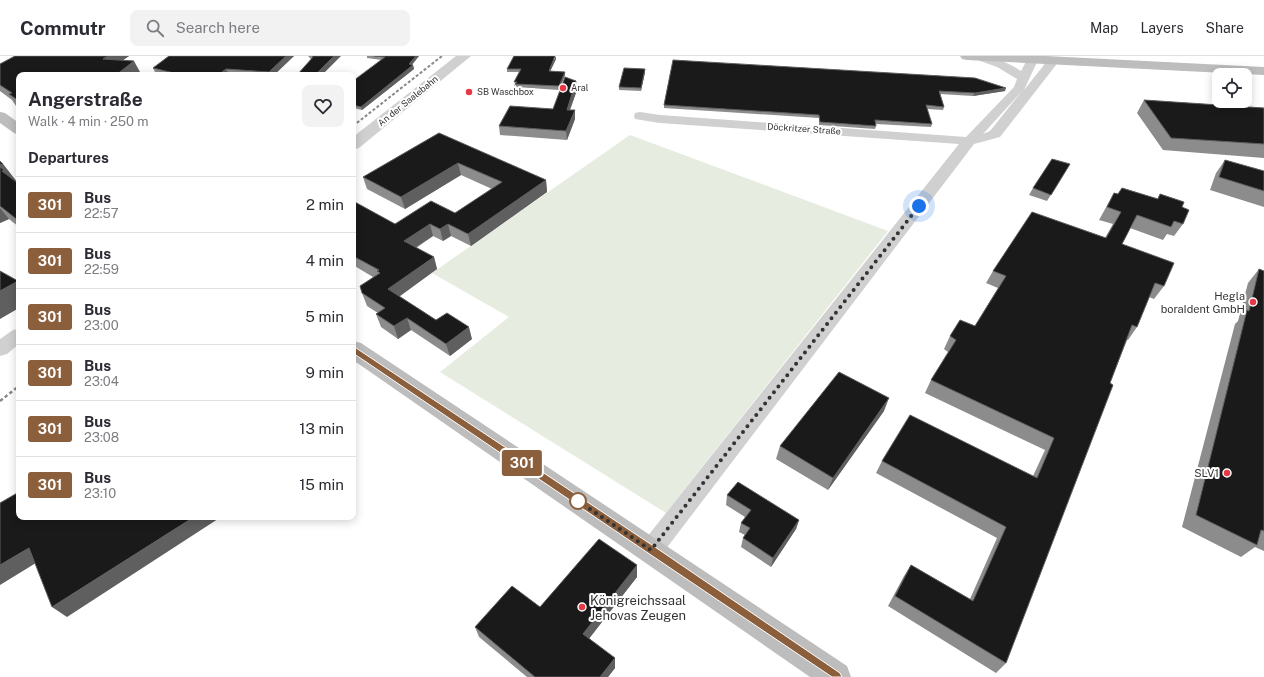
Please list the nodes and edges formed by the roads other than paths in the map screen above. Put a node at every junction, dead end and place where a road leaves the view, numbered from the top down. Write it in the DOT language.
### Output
graph roads {
  1 [pos="464,56"];
  2 [pos="967,56"];
  3 [pos="976,56"];
  4 [pos="1032,60"];
  5 [pos="1048,61"];
  6 [pos="1264,71"];
  7 [pos="1024,78"];
  8 [pos="0,116"];
  9 [pos="640,116"];
  10 [pos="16,128"];
  11 [pos="969,141"];
  12 [pos="356,144"];
  13 [pos="16,337"];
  14 [pos="0,349"];
  15 [pos="356,351"];
  16 [pos="651,550"];
  17 [pos="825,674"];
  1 -- 12 [label="street, An der Saalebahn"];
  2 -- 3 [label="main road"];
  3 -- 4 [label="main road"];
  3 -- 7 [label="street"];
  4 -- 5 [label="main road"];
  4 -- 7 [label="street"];
  5 -- 6 [label="main road"];
  5 -- 11 [label="street, Döckritzer Straße"];
  7 -- 11 [label="street"];
  8 -- 10 [label="main road"];
  9 -- 11 [label="street, Döckritzer Straße"];
  11 -- 16 [label="street"];
  13 -- 14 [label="street"];
  15 -- 16 [label="main road"];
  16 -- 17 [label="main road"];
}
